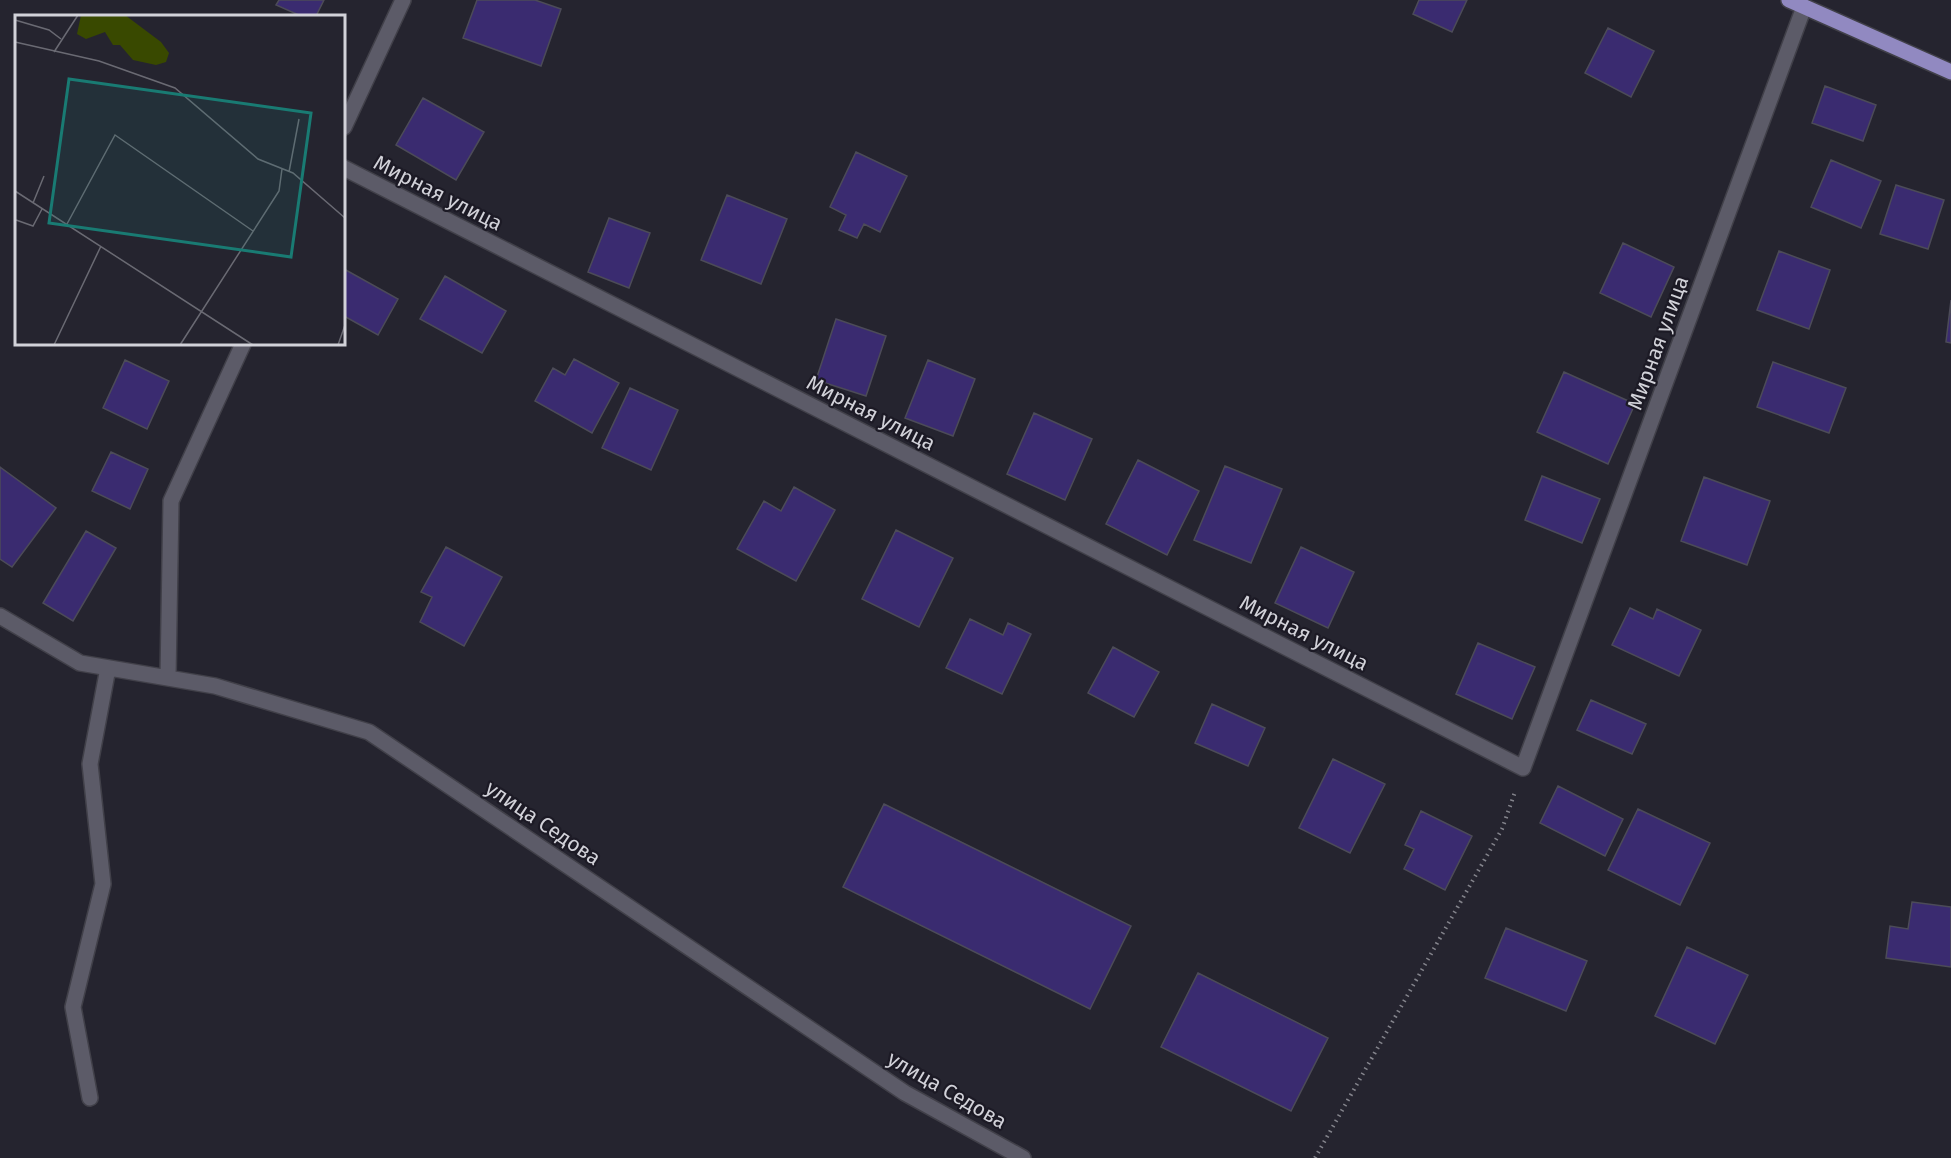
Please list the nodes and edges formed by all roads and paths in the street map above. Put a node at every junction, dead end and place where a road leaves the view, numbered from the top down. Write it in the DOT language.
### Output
graph roads {
  1 [pos="403,0"];
  2 [pos="1789,0"];
  3 [pos="1804,7"];
  4 [pos="1951,72"];
  5 [pos="345,125"];
  6 [pos="345,169"];
  7 [pos="243,345"];
  8 [pos="0,616"];
  9 [pos="108,668"];
  10 [pos="168,678"];
  11 [pos="1523,768"];
  12 [pos="90,1098"];
  13 [pos="1023,1158"];
  14 [pos="1315,1158"];
  1 -- 5 [label="street"];
  2 -- 3 [label="main road"];
  3 -- 4 [label="main road"];
  3 -- 11 [label="street, Мирная улица"];
  6 -- 11 [label="street, Мирная улица"];
  7 -- 10 [label="street"];
  8 -- 9 [label="street, улица Седова"];
  9 -- 10 [label="street, улица Седова"];
  9 -- 12 [label="street"];
  10 -- 13 [label="street, улица Седова"];
  11 -- 14 [label="path"];
}
